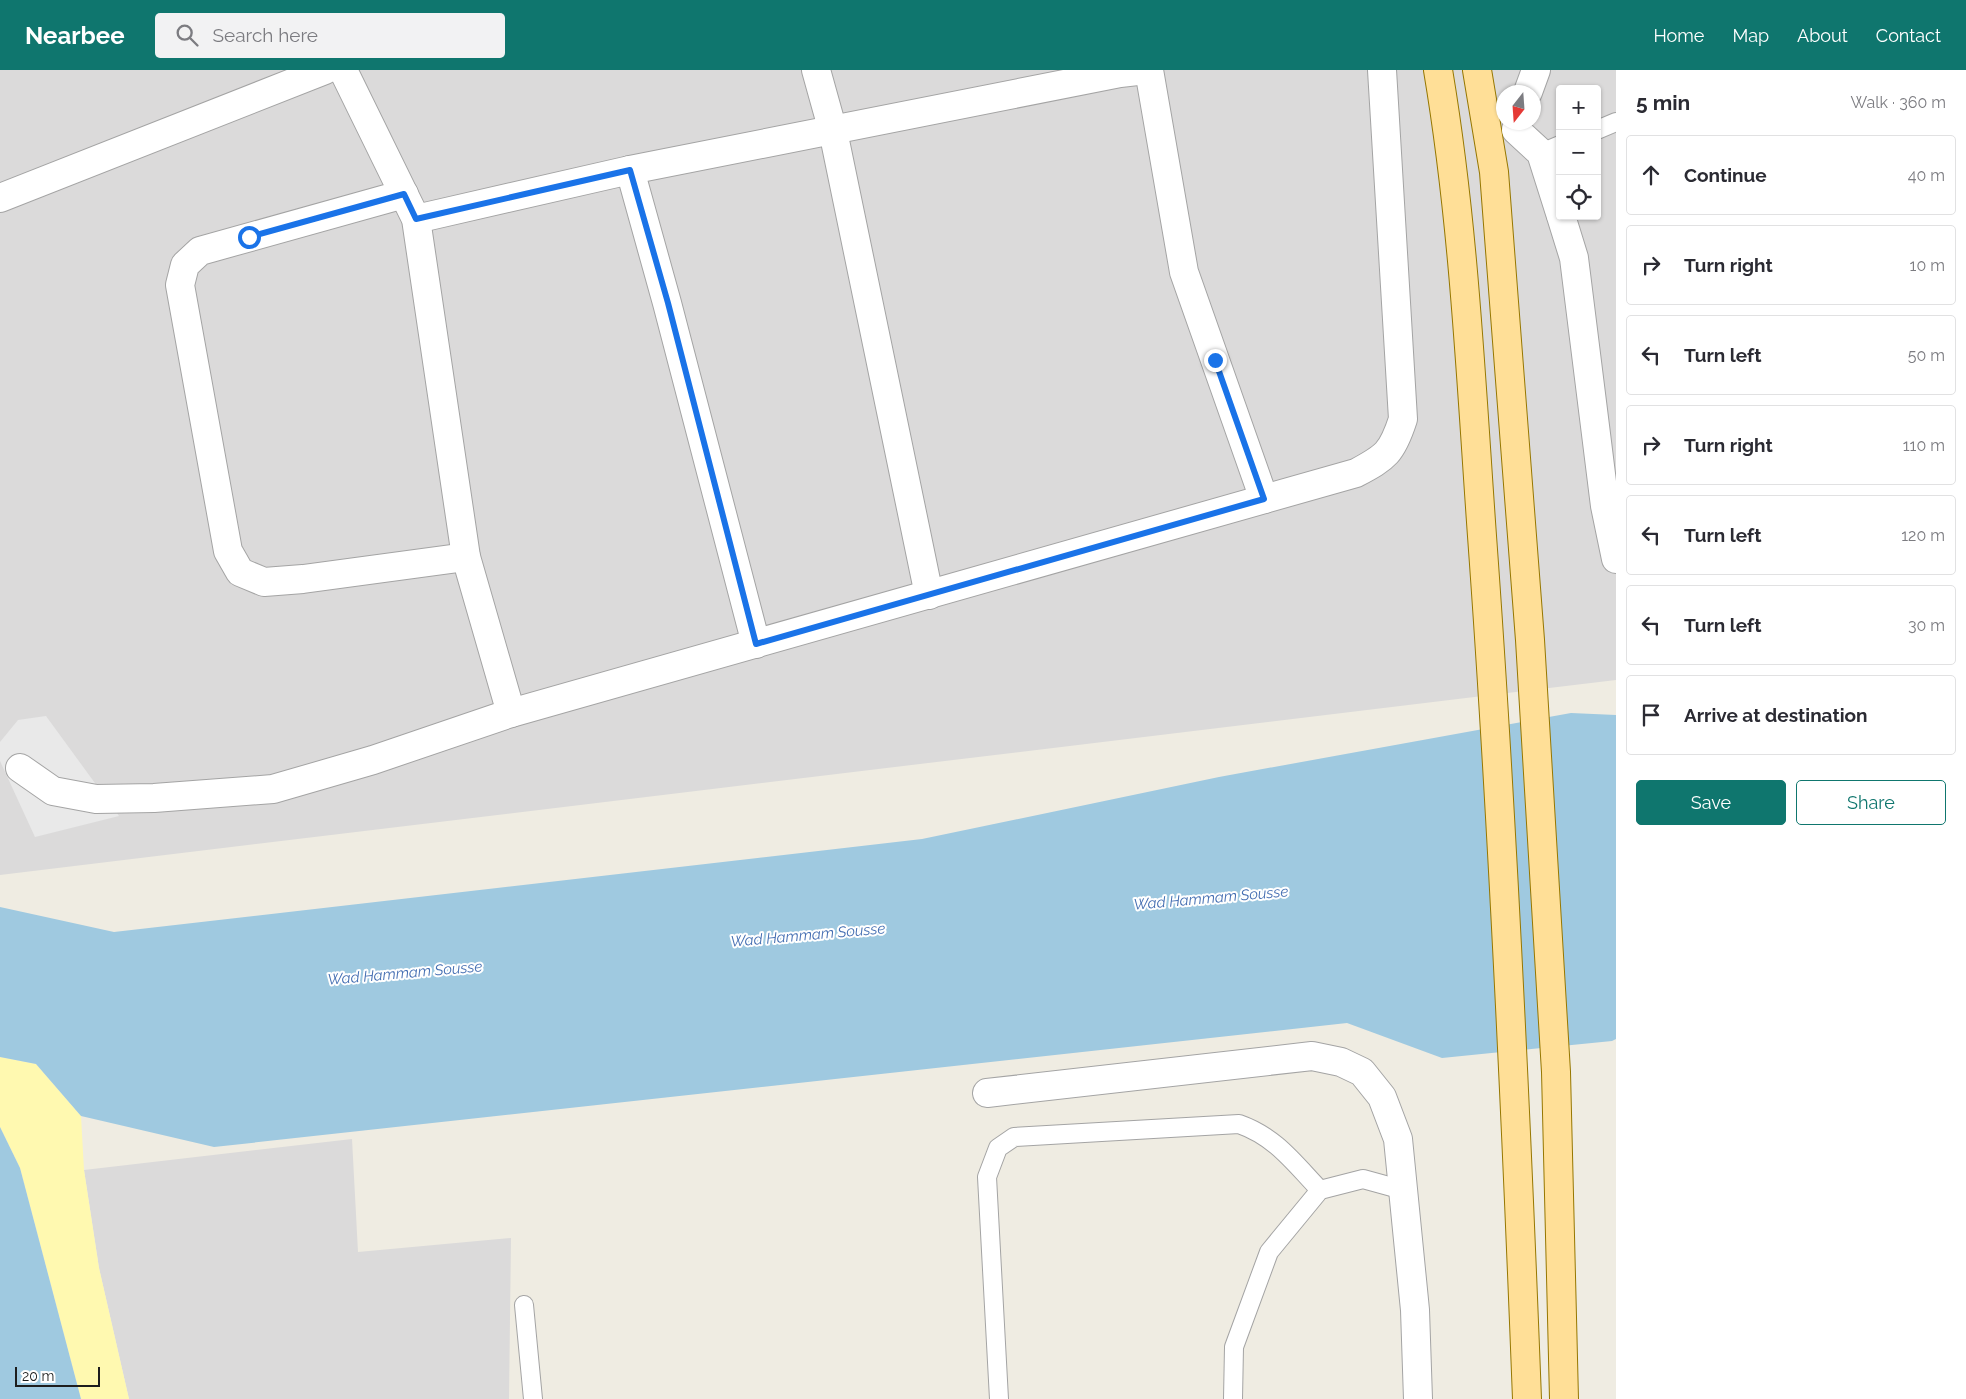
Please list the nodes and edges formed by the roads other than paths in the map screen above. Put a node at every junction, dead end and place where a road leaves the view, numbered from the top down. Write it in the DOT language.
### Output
graph roads {
  1 [pos="325,70"];
  2 [pos="343,70"];
  3 [pos="816,70"];
  4 [pos="1382,70"];
  5 [pos="1438,70"];
  6 [pos="1477,70"];
  7 [pos="1536,70"];
  8 [pos="1134,71"];
  9 [pos="1531,85"];
  10 [pos="1616,122"];
  11 [pos="1601,128"];
  12 [pos="1515,130"];
  13 [pos="1523,130"];
  14 [pos="833,131"];
  15 [pos="1550,149"];
  16 [pos="630,170"];
  17 [pos="1494,172"];
  18 [pos="1556,187"];
  19 [pos="404,194"];
  20 [pos="0,198"];
  21 [pos="416,219"];
  22 [pos="1562,220"];
  23 [pos="1264,499"];
  24 [pos="466,557"];
  25 [pos="1616,559"];
  26 [pos="929,594"];
  27 [pos="756,644"];
  28 [pos="510,713"];
  29 [pos="20,768"];
  30 [pos="987,1092"];
  31 [pos="1320,1190"];
  32 [pos="1403,1190"];
  33 [pos="524,1305"];
  34 [pos="533,1399"];
  35 [pos="998,1399"];
  36 [pos="1232,1399"];
  37 [pos="1418,1399"];
  38 [pos="1527,1399"];
  39 [pos="1564,1399"];
  1 -- 20 [label="street"];
  2 -- 19 [label="street"];
  3 -- 14 [label="street"];
  4 -- 23 [label="street"];
  5 -- 38 [label="main road"];
  6 -- 17 [label="main road"];
  7 -- 9 [label="street"];
  8 -- 14 [label="street"];
  8 -- 23 [label="street"];
  10 -- 11 [label="lane"];
  12 -- 17 [label="street"];
  13 -- 15 [label="street"];
  14 -- 16 [label="street"];
  14 -- 26 [label="street"];
  15 -- 18 [label="street"];
  16 -- 21 [label="street"];
  16 -- 27 [label="street"];
  17 -- 39 [label="main road"];
  19 -- 21 [label="street"];
  19 -- 24 [label="street"];
  21 -- 24 [label="street"];
  22 -- 25 [label="street"];
  23 -- 26 [label="street"];
  24 -- 28 [label="street"];
  26 -- 27 [label="street"];
  27 -- 28 [label="street"];
  28 -- 29 [label="street"];
  30 -- 32 [label="street"];
  31 -- 32 [label="lane"];
  31 -- 35 [label="lane"];
  31 -- 36 [label="lane"];
  32 -- 37 [label="street"];
  33 -- 34 [label="lane"];
}
